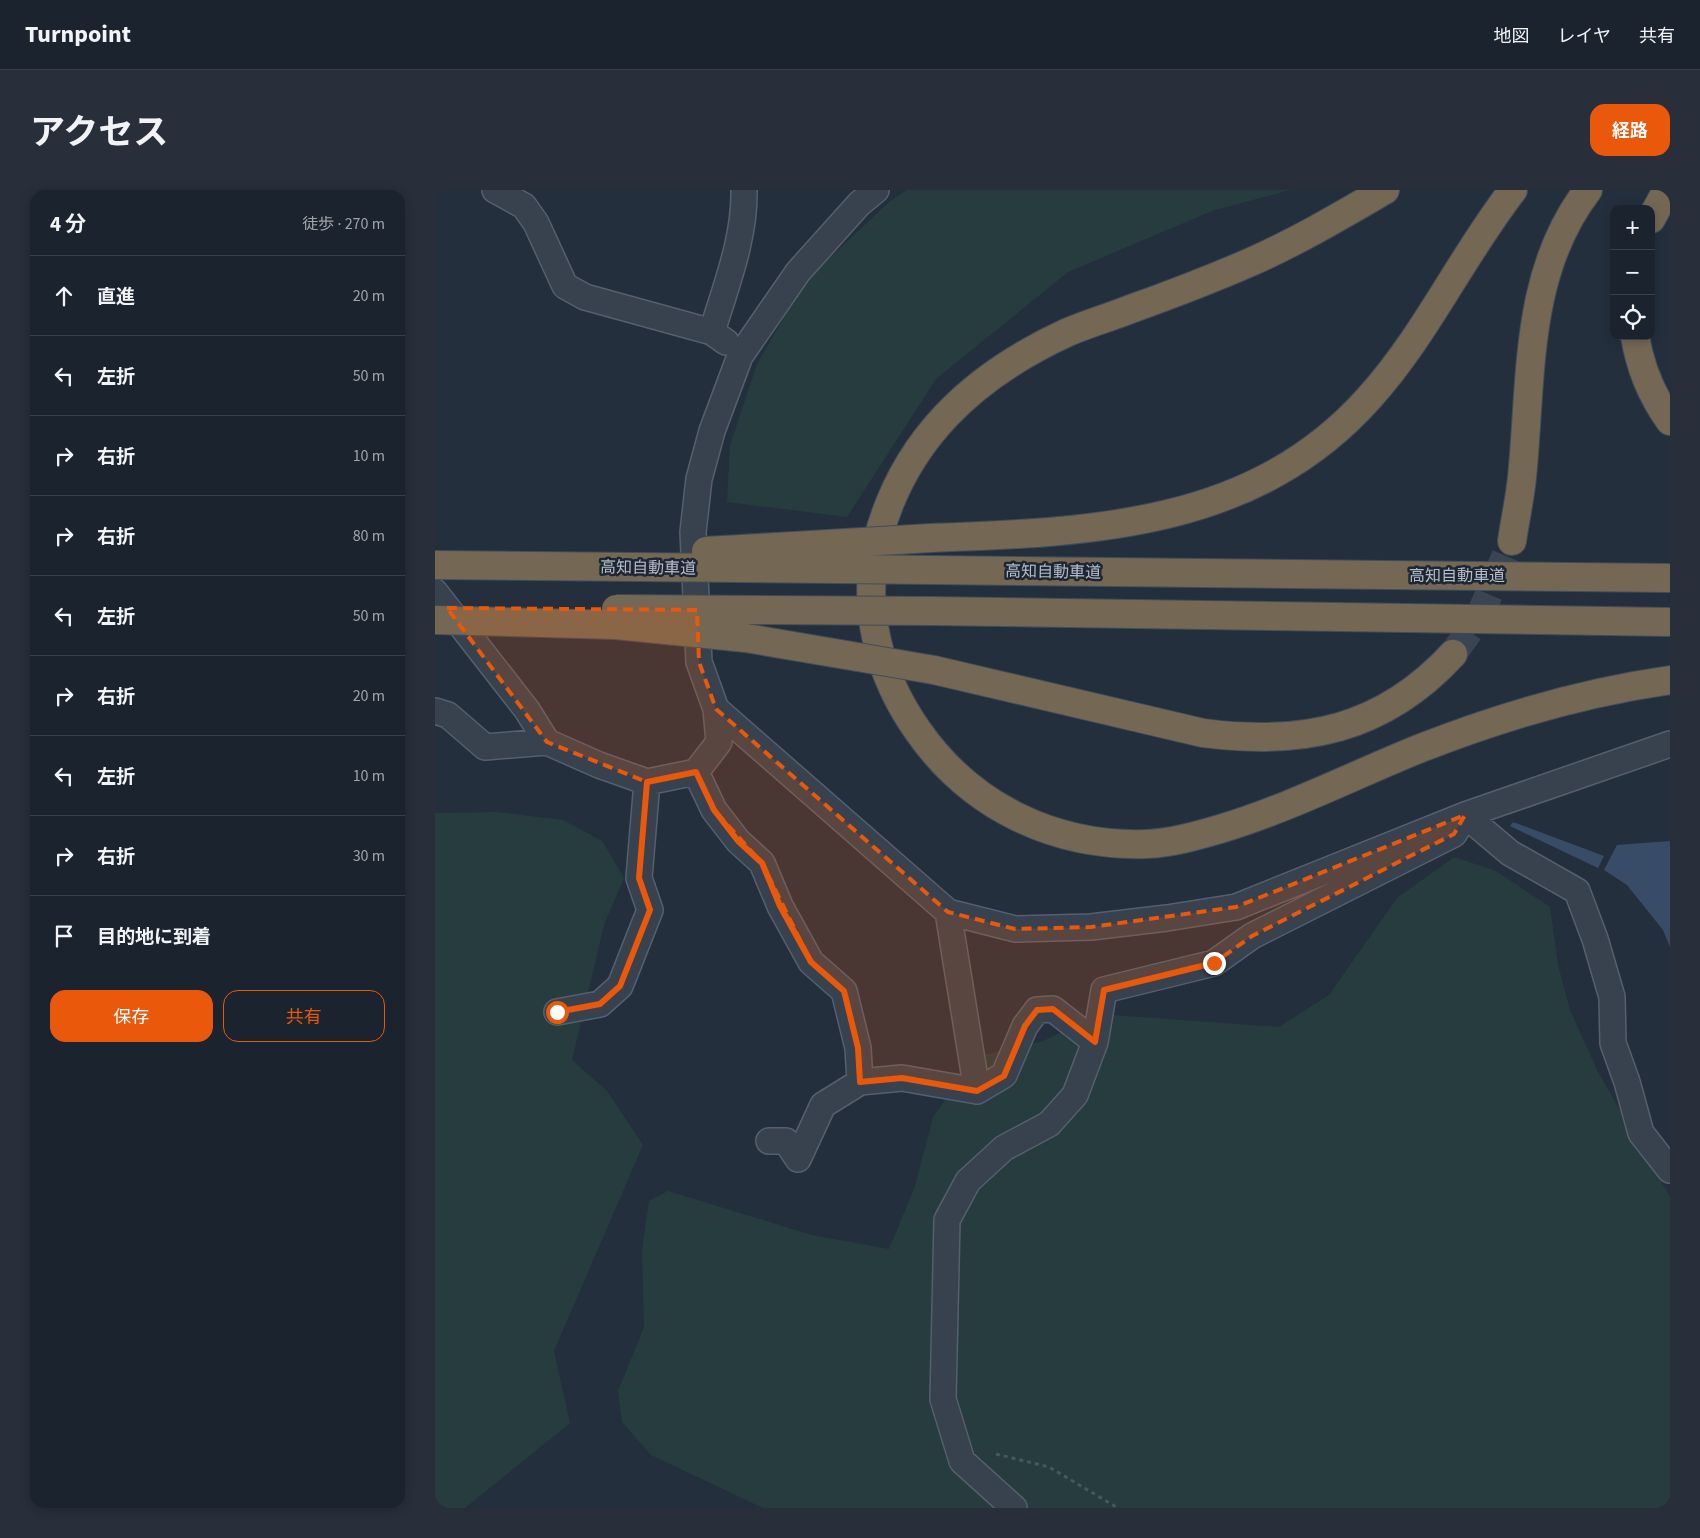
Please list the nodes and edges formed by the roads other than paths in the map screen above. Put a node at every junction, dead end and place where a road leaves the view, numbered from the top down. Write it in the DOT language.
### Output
graph roads {
  1 [pos="495,190"];
  2 [pos="744,190"];
  3 [pos="876,190"];
  4 [pos="1385,190"];
  5 [pos="1513,190"];
  6 [pos="1588,190"];
  7 [pos="1667,190"];
  8 [pos="1655,212"];
  9 [pos="712,332"];
  10 [pos="1636,340"];
  11 [pos="740,356"];
  12 [pos="1670,421"];
  13 [pos="1512,541"];
  14 [pos="442,565"];
  15 [pos="1670,578"];
  16 [pos="435,592"];
  17 [pos="435,608"];
  18 [pos="435,620"];
  19 [pos="1670,622"];
  20 [pos="1453,654"];
  21 [pos="1670,680"];
  22 [pos="716,709"];
  23 [pos="435,711"];
  24 [pos="547,742"];
  25 [pos="1670,744"];
  26 [pos="696,772"];
  27 [pos="647,782"];
  28 [pos="1465,815"];
  29 [pos="948,912"];
  30 [pos="557,1012"];
  31 [pos="1095,1042"];
  32 [pos="860,1082"];
  33 [pos="977,1091"];
  34 [pos="769,1141"];
  35 [pos="1670,1170"];
  36 [pos="1014,1508"];
  1 -- 9 [label="street"];
  2 -- 9 [label="street"];
  3 -- 11 [label="street"];
  4 -- 21 [label="highway"];
  5 -- 14 [label="highway, bridge"];
  6 -- 13 [label="highway"];
  7 -- 8 [label="highway"];
  9 -- 11 [label="street"];
  10 -- 12 [label="highway"];
  11 -- 22 [label="street"];
  14 -- 15 [label="highway, 高知自動車道, bridge"];
  16 -- 24 [label="street"];
  17 -- 19 [label="highway, bridge"];
  18 -- 20 [label="highway, bridge"];
  22 -- 26 [label="street"];
  22 -- 29 [label="street"];
  23 -- 24 [label="street"];
  24 -- 27 [label="street"];
  25 -- 28 [label="street"];
  26 -- 27 [label="street"];
  26 -- 32 [label="street"];
  27 -- 30 [label="street"];
  28 -- 29 [label="street"];
  28 -- 31 [label="street"];
  28 -- 35 [label="street"];
  29 -- 33 [label="street"];
  31 -- 33 [label="street"];
  31 -- 36 [label="street"];
  32 -- 33 [label="street"];
  32 -- 34 [label="street"];
}
